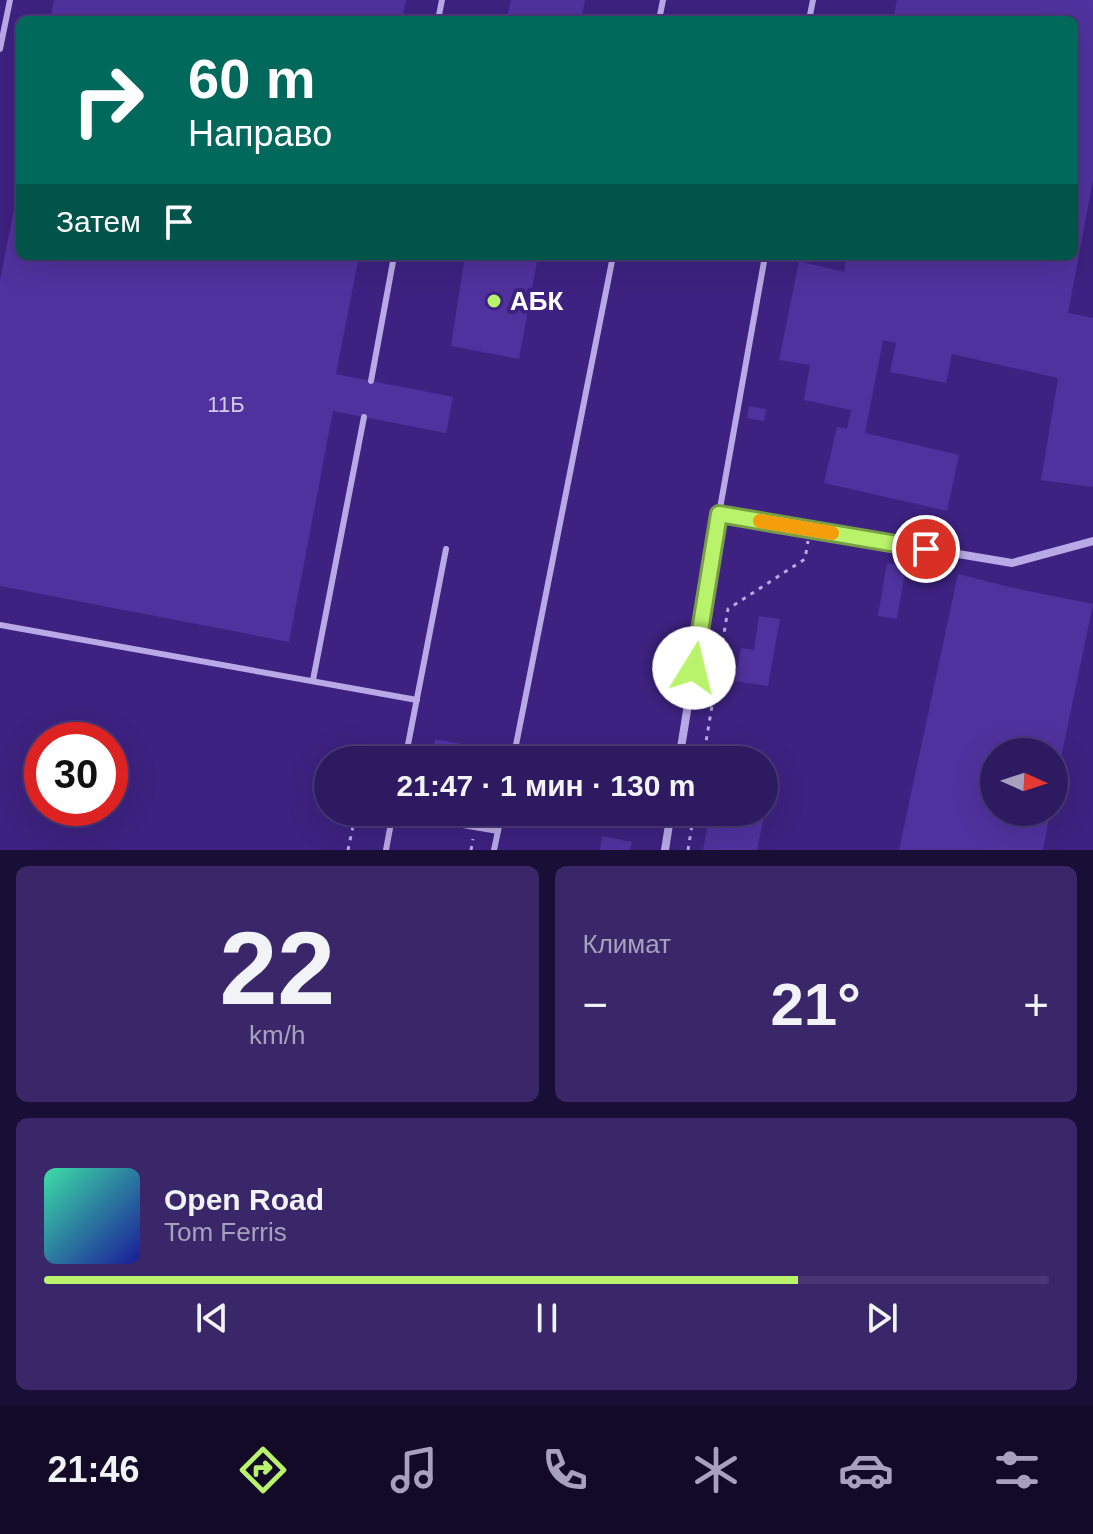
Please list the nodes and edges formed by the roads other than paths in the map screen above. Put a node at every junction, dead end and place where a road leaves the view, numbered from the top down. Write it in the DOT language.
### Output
graph roads {
  1 [pos="10,0"];
  2 [pos="0,49"];
  3 [pos="393,260"];
  4 [pos="612,260"];
  5 [pos="764,260"];
  6 [pos="371,381"];
  7 [pos="364,417"];
  8 [pos="719,514"];
  9 [pos="1093,541"];
  10 [pos="446,549"];
  11 [pos="0,625"];
  12 [pos="313,680"];
  13 [pos="417,700"];
  14 [pos="408,746"];
  15 [pos="516,746"];
  16 [pos="681,746"];
  17 [pos="390,826"];
  18 [pos="470,826"];
  19 [pos="499,826"];
  20 [pos="669,826"];
  21 [pos="498,831"];
  22 [pos="386,850"];
  23 [pos="494,850"];
  24 [pos="665,850"];
  1 -- 2 [label="lane"];
  3 -- 6 [label="lane"];
  4 -- 15 [label="lane"];
  5 -- 8 [label="lane"];
  7 -- 12 [label="lane"];
  8 -- 9 [label="street"];
  8 -- 16 [label="street"];
  10 -- 13 [label="lane"];
  11 -- 12 [label="lane"];
  12 -- 13 [label="lane"];
  13 -- 14 [label="lane"];
  17 -- 22 [label="lane"];
  18 -- 21 [label="lane"];
  19 -- 21 [label="lane"];
  20 -- 24 [label="street"];
  21 -- 23 [label="lane"];
}
